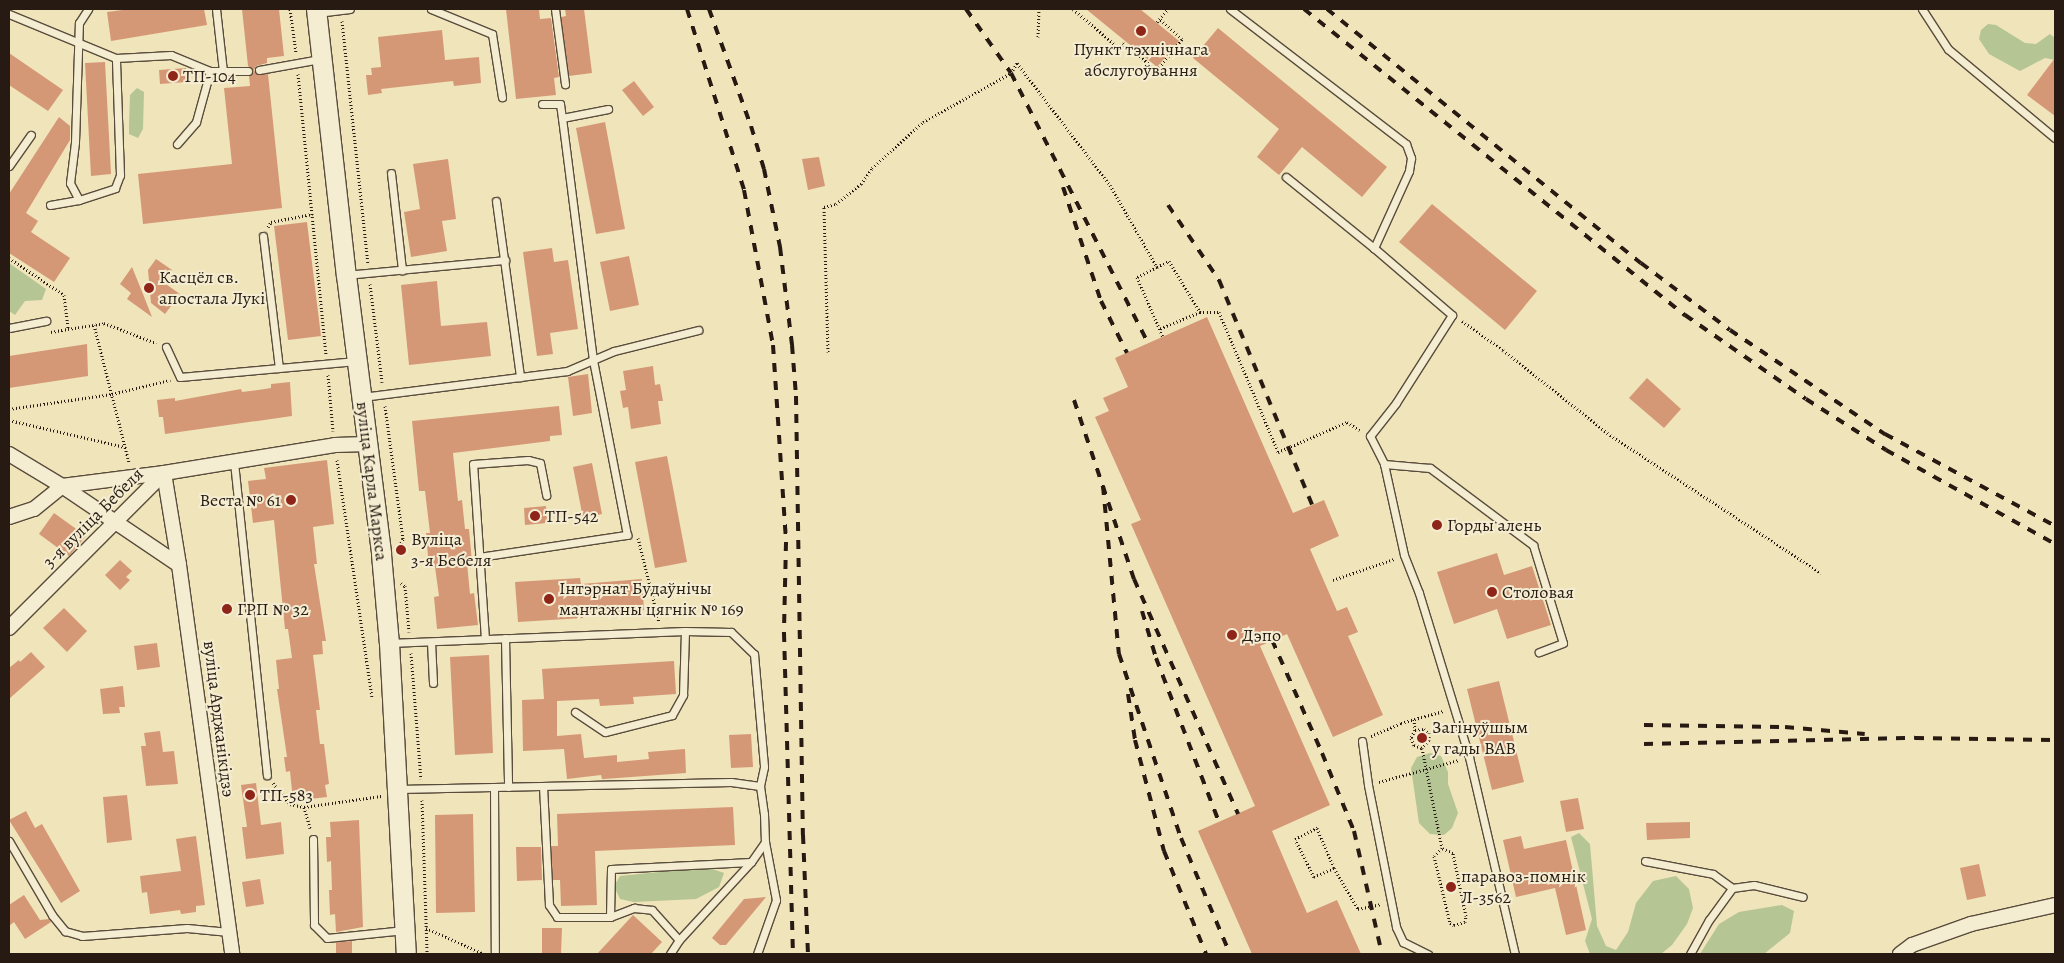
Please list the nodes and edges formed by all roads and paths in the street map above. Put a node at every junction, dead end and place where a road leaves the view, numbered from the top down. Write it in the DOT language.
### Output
graph roads {
  1 [pos="88,9"];
  2 [pos="216,9"];
  3 [pos="290,9"];
  4 [pos="350,9"];
  5 [pos="431,9"];
  6 [pos="555,9"];
  7 [pos="1039,9"];
  8 [pos="1073,9"];
  9 [pos="1168,9"];
  10 [pos="1230,9"];
  11 [pos="1922,9"];
  12 [pos="316,11"];
  13 [pos="9,14"];
  14 [pos="1160,19"];
  15 [pos="1157,22"];
  16 [pos="1038,37"];
  17 [pos="79,43"];
  18 [pos="116,58"];
  19 [pos="322,59"];
  20 [pos="297,63"];
  21 [pos="259,70"];
  22 [pos="210,71"];
  23 [pos="224,71"];
  24 [pos="248,71"];
  25 [pos="566,84"];
  26 [pos="502,97"];
  27 [pos="542,104"];
  28 [pos="608,108"];
  29 [pos="562,118"];
  30 [pos="31,136"];
  31 [pos="2055,138"];
  32 [pos="177,144"];
  33 [pos="9,166"];
  34 [pos="390,173"];
  35 [pos="1286,177"];
  36 [pos="79,200"];
  37 [pos="496,201"];
  38 [pos="50,205"];
  39 [pos="312,214"];
  40 [pos="263,236"];
  41 [pos="1374,248"];
  42 [pos="9,258"];
  43 [pos="505,260"];
  44 [pos="1157,267"];
  45 [pos="402,270"];
  46 [pos="346,275"];
  47 [pos="1200,312"];
  48 [pos="1452,315"];
  49 [pos="46,321"];
  50 [pos="94,325"];
  51 [pos="9,328"];
  52 [pos="1159,329"];
  53 [pos="698,330"];
  54 [pos="1163,337"];
  55 [pos="166,347"];
  56 [pos="828,352"];
  57 [pos="593,360"];
  58 [pos="357,362"];
  59 [pos="327,364"];
  60 [pos="279,368"];
  61 [pos="180,377"];
  62 [pos="520,377"];
  63 [pos="112,394"];
  64 [pos="362,397"];
  65 [pos="9,409"];
  66 [pos="9,420"];
  67 [pos="1370,436"];
  68 [pos="367,444"];
  69 [pos="335,445"];
  70 [pos="125,447"];
  71 [pos="9,454"];
  72 [pos="234,462"];
  73 [pos="1384,464"];
  74 [pos="164,473"];
  75 [pos="132,477"];
  76 [pos="62,486"];
  77 [pos="546,494"];
  78 [pos="9,517"];
  79 [pos="117,522"];
  80 [pos="627,534"];
  81 [pos="1404,555"];
  82 [pos="479,557"];
  83 [pos="180,565"];
  84 [pos="1822,573"];
  85 [pos="1333,580"];
  86 [pos="9,628"];
  87 [pos="685,631"];
  88 [pos="661,632"];
  89 [pos="505,638"];
  90 [pos="485,639"];
  91 [pos="431,642"];
  92 [pos="389,644"];
  93 [pos="1539,652"];
  94 [pos="433,683"];
  95 [pos="374,705"];
  96 [pos="1455,707"];
  97 [pos="575,712"];
  98 [pos="1414,719"];
  99 [pos="1415,730"];
  100 [pos="1362,741"];
  101 [pos="1422,748"];
  102 [pos="1469,756"];
  103 [pos="1426,769"];
  104 [pos="267,775"];
  105 [pos="1368,785"];
  106 [pos="544,786"];
  107 [pos="760,786"];
  108 [pos="494,787"];
  109 [pos="508,787"];
  110 [pos="387,791"];
  111 [pos="382,806"];
  112 [pos="304,807"];
  113 [pos="313,839"];
  114 [pos="9,841"];
  115 [pos="765,842"];
  116 [pos="1442,848"];
  117 [pos="1646,861"];
  118 [pos="752,862"];
  119 [pos="1334,868"];
  120 [pos="1732,888"];
  121 [pos="1802,897"];
  122 [pos="1391,902"];
  123 [pos="2055,905"];
  124 [pos="610,917"];
  125 [pos="426,928"];
  126 [pos="405,930"];
  127 [pos="229,932"];
  128 [pos="679,940"];
  129 [pos="232,954"];
  130 [pos="406,954"];
  131 [pos="485,954"];
  132 [pos="495,954"];
  133 [pos="670,954"];
  134 [pos="757,954"];
  135 [pos="1428,954"];
  136 [pos="1515,954"];
  137 [pos="1690,954"];
  138 [pos="1900,954"];
  1 -- 17 [label="lane"];
  2 -- 23 [label="lane"];
  3 -- 20 [label="path"];
  4 -- 12 [label="lane"];
  5 -- 26 [label="lane"];
  6 -- 25 [label="lane"];
  7 -- 16 [label="path"];
  8 -- 14 [label="path"];
  9 -- 14 [label="path"];
  10 -- 41 [label="lane"];
  11 -- 31 [label="lane"];
  12 -- 19 [label="main road, вуліца Карла Маркса"];
  13 -- 17 [label="lane"];
  14 -- 15 [label="path"];
  17 -- 18 [label="lane"];
  17 -- 36 [label="lane"];
  18 -- 22 [label="lane"];
  18 -- 36 [label="lane"];
  19 -- 20 [label="lane"];
  19 -- 46 [label="main road, вуліца Карла Маркса"];
  20 -- 21 [label="lane"];
  20 -- 39 [label="path"];
  22 -- 23 [label="lane"];
  22 -- 32 [label="lane"];
  23 -- 24 [label="lane"];
  27 -- 29 [label="lane"];
  28 -- 29 [label="lane"];
  29 -- 57 [label="lane"];
  30 -- 33 [label="lane"];
  34 -- 45 [label="lane"];
  35 -- 41 [label="lane"];
  36 -- 38 [label="lane"];
  37 -- 43 [label="lane"];
  39 -- 40 [label="path"];
  39 -- 59 [label="path"];
  40 -- 60 [label="lane"];
  41 -- 48 [label="lane"];
  42 -- 50 [label="path"];
  43 -- 45 [label="lane"];
  43 -- 62 [label="lane"];
  44 -- 47 [label="path"];
  44 -- 52 [label="path"];
  44 -- 56 [label="path"];
  45 -- 46 [label="lane"];
  46 -- 58 [label="main road, вуліца Карла Маркса"];
  47 -- 52 [label="path"];
  47 -- 67 [label="path"];
  48 -- 67 [label="lane"];
  48 -- 84 [label="path"];
  49 -- 51 [label="lane"];
  50 -- 55 [label="path"];
  50 -- 63 [label="path"];
  52 -- 54 [label="path"];
  53 -- 57 [label="lane"];
  55 -- 61 [label="lane"];
  57 -- 62 [label="lane"];
  57 -- 80 [label="lane"];
  58 -- 59 [label="lane"];
  58 -- 64 [label="main road, вуліца Карла Маркса"];
  59 -- 60 [label="lane"];
  59 -- 69 [label="path"];
  60 -- 61 [label="lane"];
  61 -- 63 [label="path"];
  62 -- 64 [label="lane"];
  63 -- 65 [label="path"];
  63 -- 70 [label="path"];
  64 -- 68 [label="main road, вуліца Карла Маркса"];
  66 -- 70 [label="path"];
  67 -- 73 [label="lane"];
  68 -- 69 [label="street, 3-я вуліца Бебеля"];
  68 -- 92 [label="main road, вуліца Карла Маркса"];
  69 -- 72 [label="street, 3-я вуліца Бебеля"];
  69 -- 95 [label="path"];
  70 -- 75 [label="path"];
  71 -- 76 [label="street"];
  72 -- 74 [label="street, 3-я вуліца Бебеля"];
  72 -- 104 [label="lane"];
  73 -- 81 [label="lane"];
  73 -- 93 [label="lane"];
  74 -- 75 [label="street"];
  74 -- 79 [label="street, 3-я вуліца Бебеля"];
  74 -- 83 [label="street, вуліца Арджанікідзэ"];
  75 -- 76 [label="street"];
  76 -- 78 [label="street"];
  76 -- 79 [label="street"];
  77 -- 82 [label="lane"];
  79 -- 83 [label="street"];
  79 -- 86 [label="street, 3-я вуліца Бебеля"];
  80 -- 82 [label="lane"];
  80 -- 88 [label="path"];
  81 -- 85 [label="path"];
  81 -- 96 [label="lane"];
  82 -- 90 [label="lane"];
  83 -- 127 [label="street, вуліца Арджанікідзэ"];
  87 -- 88 [label="lane"];
  87 -- 97 [label="lane"];
  87 -- 107 [label="lane"];
  88 -- 89 [label="lane"];
  89 -- 90 [label="lane"];
  89 -- 109 [label="lane"];
  90 -- 91 [label="lane"];
  91 -- 92 [label="lane"];
  91 -- 94 [label="lane"];
  92 -- 110 [label="main road, вуліца Карла Маркса"];
  96 -- 98 [label="path"];
  96 -- 102 [label="lane"];
  98 -- 99 [label="path"];
  98 -- 100 [label="path"];
  99 -- 101 [label="path"];
  99 -- 101 [label="path"];
  100 -- 105 [label="lane"];
  101 -- 103 [label="path"];
  102 -- 103 [label="path"];
  102 -- 136 [label="lane"];
  103 -- 105 [label="path"];
  103 -- 116 [label="path"];
  104 -- 112 [label="path"];
  105 -- 122 [label="lane"];
  106 -- 107 [label="lane"];
  106 -- 109 [label="lane"];
  106 -- 124 [label="lane"];
  107 -- 115 [label="lane"];
  108 -- 109 [label="lane"];
  108 -- 110 [label="lane"];
  108 -- 132 [label="lane"];
  110 -- 111 [label="path"];
  110 -- 112 [label="path"];
  110 -- 126 [label="main road, вуліца Карла Маркса"];
  112 -- 113 [label="path"];
  113 -- 126 [label="lane"];
  114 -- 127 [label="lane"];
  115 -- 118 [label="lane"];
  115 -- 134 [label="lane"];
  116 -- 116 [label="path"];
  117 -- 120 [label="lane"];
  118 -- 124 [label="lane"];
  118 -- 128 [label="lane"];
  119 -- 119 [label="path"];
  119 -- 122 [label="path"];
  120 -- 121 [label="lane"];
  120 -- 137 [label="lane"];
  122 -- 135 [label="lane"];
  123 -- 138 [label="street"];
  124 -- 128 [label="lane"];
  125 -- 131 [label="path"];
  126 -- 130 [label="main road, вуліца Карла Маркса"];
  127 -- 129 [label="street, вуліца Арджанікідзэ"];
  128 -- 133 [label="lane"];
}
